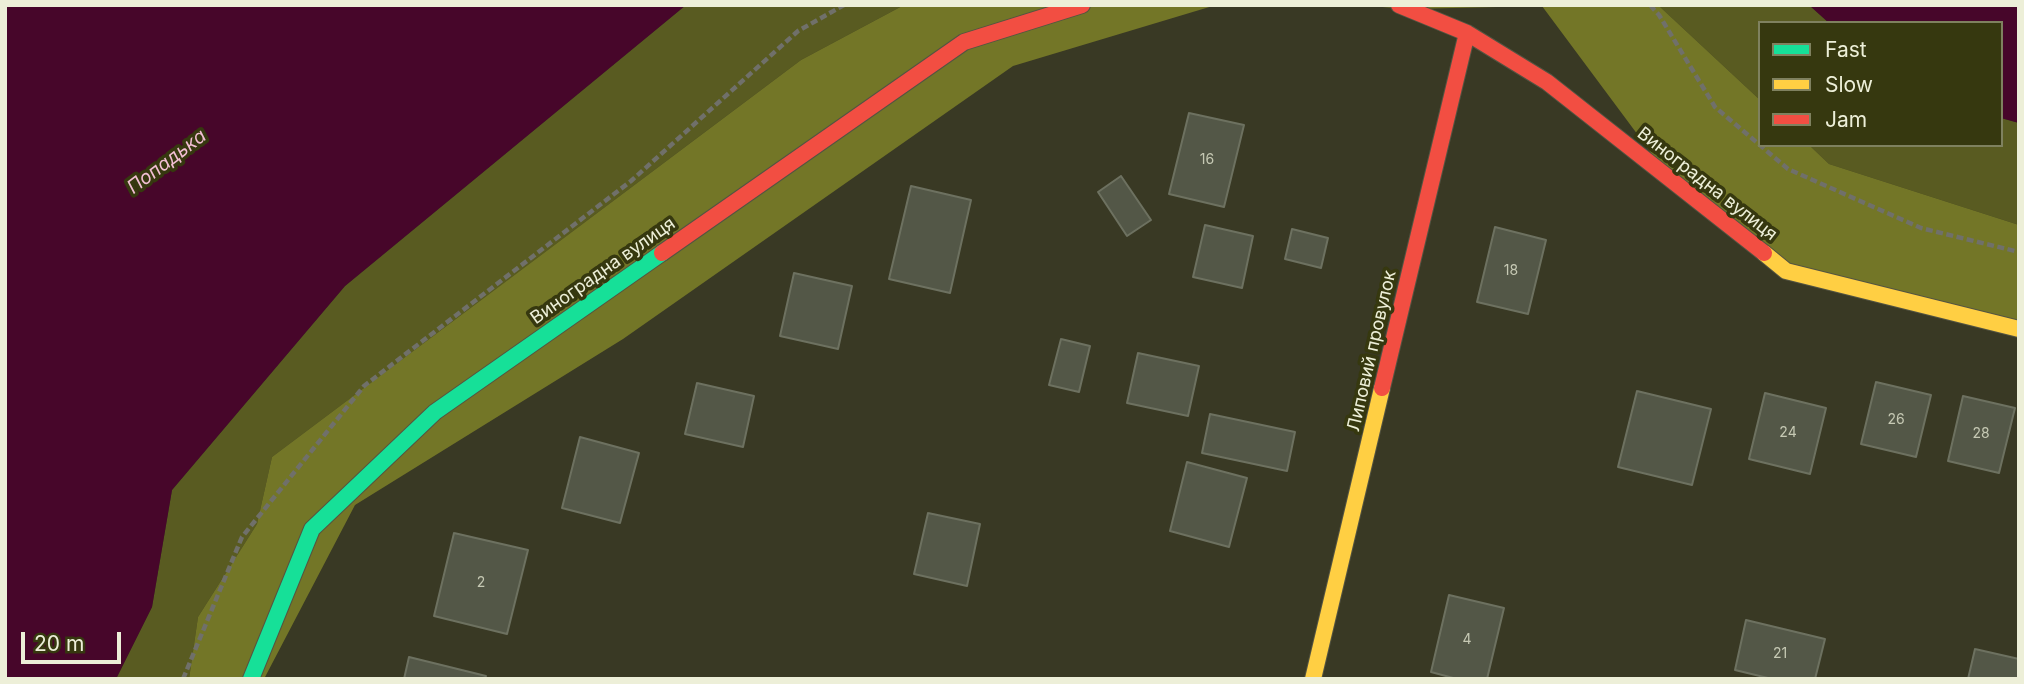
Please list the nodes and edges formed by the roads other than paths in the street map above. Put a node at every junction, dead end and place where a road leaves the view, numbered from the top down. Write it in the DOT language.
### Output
graph roads {
  1 [pos="1082,5"];
  2 [pos="1399,5"];
  3 [pos="1467,33"];
  4 [pos="2019,329"];
  5 [pos="251,679"];
  6 [pos="1313,679"];
  1 -- 5 [label="street, Виноградна вулиця"];
  2 -- 3 [label="street, Виноградна вулиця"];
  3 -- 4 [label="street, Виноградна вулиця"];
  3 -- 6 [label="street, Липовий провулок"];
}
